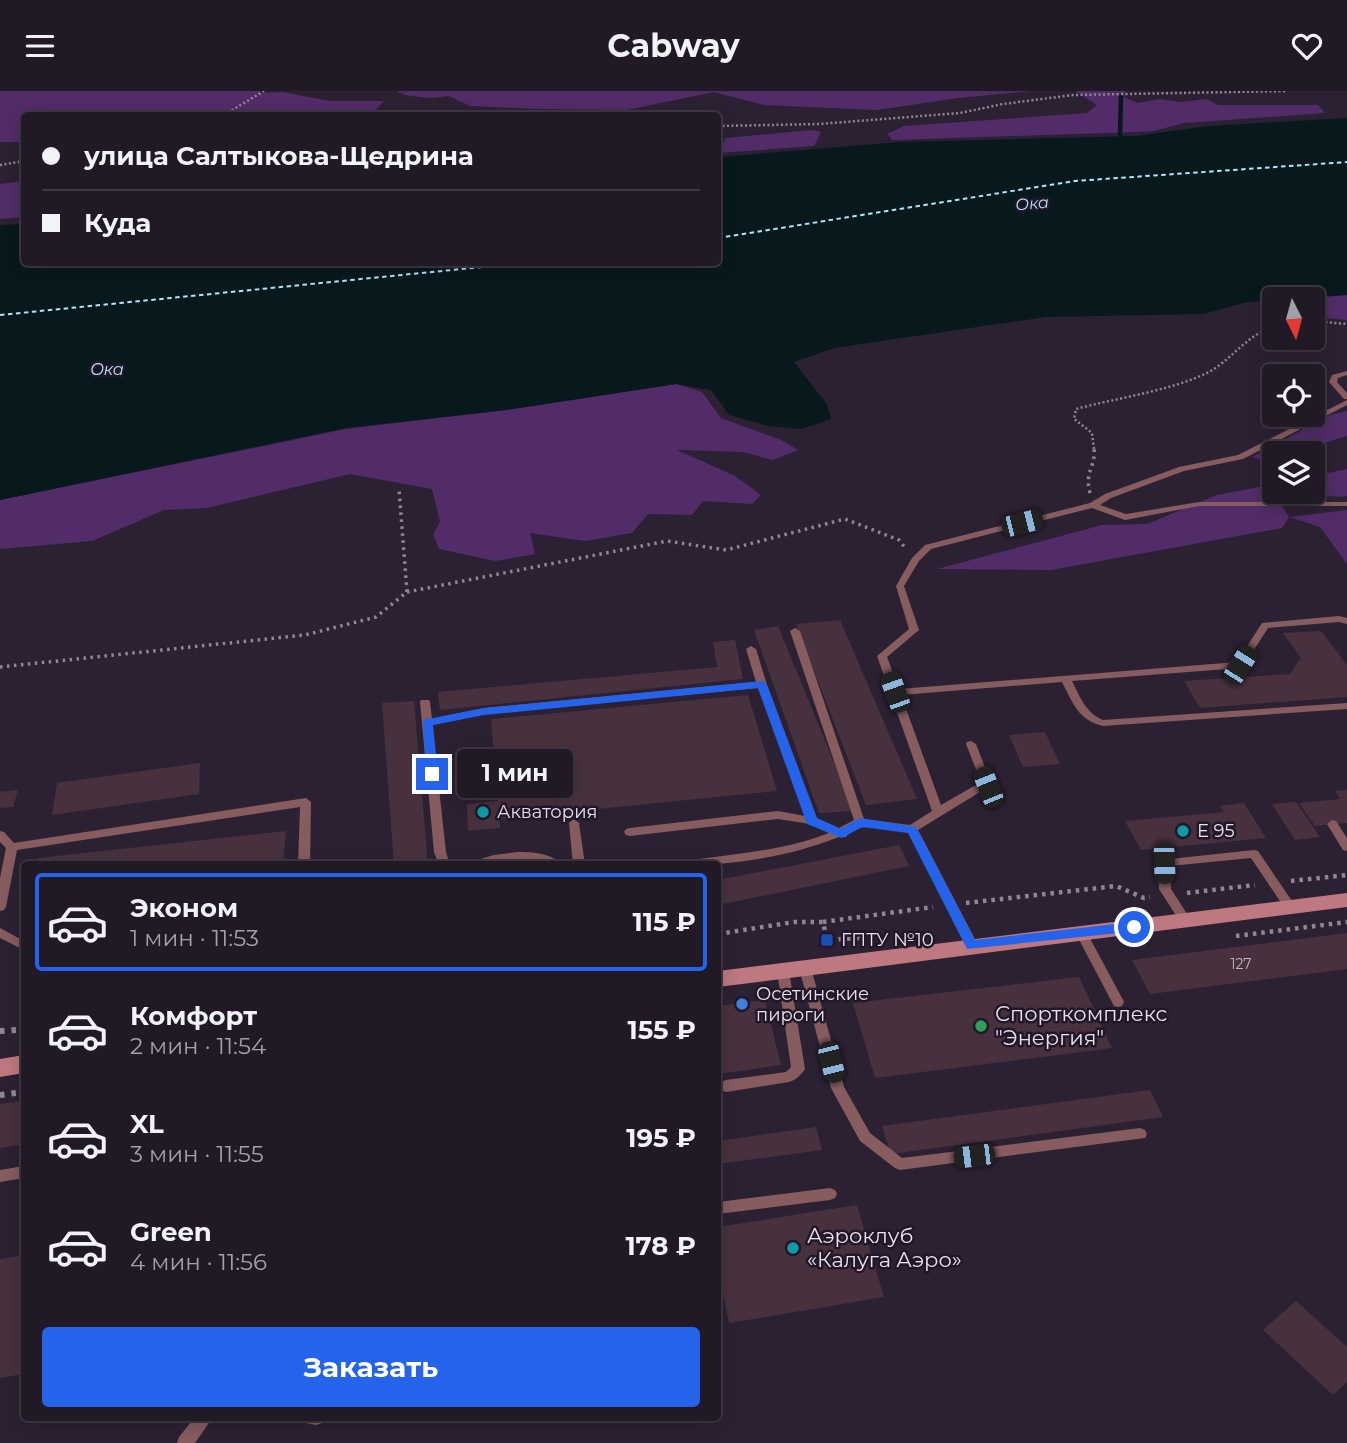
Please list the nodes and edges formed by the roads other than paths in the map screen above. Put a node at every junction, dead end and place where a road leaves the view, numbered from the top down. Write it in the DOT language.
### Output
graph roads {
  1 [pos="1347,373"];
  2 [pos="1347,400"];
  3 [pos="1347,504"];
  4 [pos="1093,505"];
  5 [pos="1347,621"];
  6 [pos="795,631"];
  7 [pos="751,649"];
  8 [pos="1065,678"];
  9 [pos="762,685"];
  10 [pos="895,692"];
  11 [pos="425,702"];
  12 [pos="1347,706"];
  13 [pos="427,723"];
  14 [pos="971,744"];
  15 [pos="938,811"];
  16 [pos="812,821"];
  17 [pos="574,823"];
  18 [pos="860,823"];
  19 [pos="1332,824"];
  20 [pos="912,829"];
  21 [pos="630,832"];
  22 [pos="842,834"];
  23 [pos="0,835"];
  24 [pos="12,846"];
  25 [pos="1347,848"];
  26 [pos="304,861"];
  27 [pos="443,861"];
  28 [pos="484,861"];
  29 [pos="552,861"];
  30 [pos="579,861"];
  31 [pos="711,861"];
  32 [pos="1347,900"];
  33 [pos="0,907"];
  34 [pos="1290,907"];
  35 [pos="1185,920"];
  36 [pos="0,933"];
  37 [pos="1082,934"];
  38 [pos="21,944"];
  39 [pos="972,945"];
  40 [pos="804,968"];
  41 [pos="783,971"];
  42 [pos="721,979"];
  43 [pos="1118,1002"];
  44 [pos="21,1064"];
  45 [pos="0,1068"];
  46 [pos="726,1086"];
  47 [pos="1140,1134"];
  48 [pos="21,1172"];
  49 [pos="0,1175"];
  50 [pos="830,1194"];
  51 [pos="721,1208"];
  52 [pos="202,1421"];
  53 [pos="185,1443"];
  1 -- 2 [label="lane"];
  2 -- 4 [label="lane"];
  3 -- 4 [label="lane"];
  4 -- 10 [label="lane"];
  5 -- 8 [label="lane"];
  6 -- 18 [label="lane"];
  7 -- 9 [label="lane"];
  8 -- 10 [label="lane"];
  8 -- 12 [label="lane"];
  9 -- 13 [label="lane"];
  9 -- 16 [label="lane"];
  10 -- 15 [label="lane"];
  11 -- 13 [label="lane"];
  13 -- 27 [label="lane"];
  14 -- 15 [label="lane"];
  15 -- 20 [label="lane"];
  16 -- 21 [label="lane"];
  16 -- 22 [label="lane"];
  17 -- 30 [label="lane"];
  18 -- 20 [label="lane"];
  18 -- 22 [label="lane"];
  19 -- 25 [label="lane"];
  20 -- 39 [label="lane"];
  22 -- 31 [label="lane"];
  23 -- 24 [label="lane"];
  24 -- 26 [label="lane"];
  24 -- 33 [label="lane"];
  28 -- 29 [label="lane"];
  32 -- 34 [label="main road"];
  34 -- 35 [label="main road"];
  34 -- 35 [label="lane"];
  35 -- 37 [label="main road"];
  36 -- 38 [label="lane"];
  37 -- 39 [label="main road"];
  37 -- 43 [label="lane"];
  39 -- 40 [label="main road"];
  40 -- 41 [label="main road"];
  40 -- 47 [label="lane"];
  41 -- 42 [label="main road"];
  41 -- 46 [label="lane"];
  44 -- 45 [label="main road"];
  48 -- 49 [label="lane"];
  50 -- 51 [label="lane"];
  52 -- 53 [label="lane"];
}
